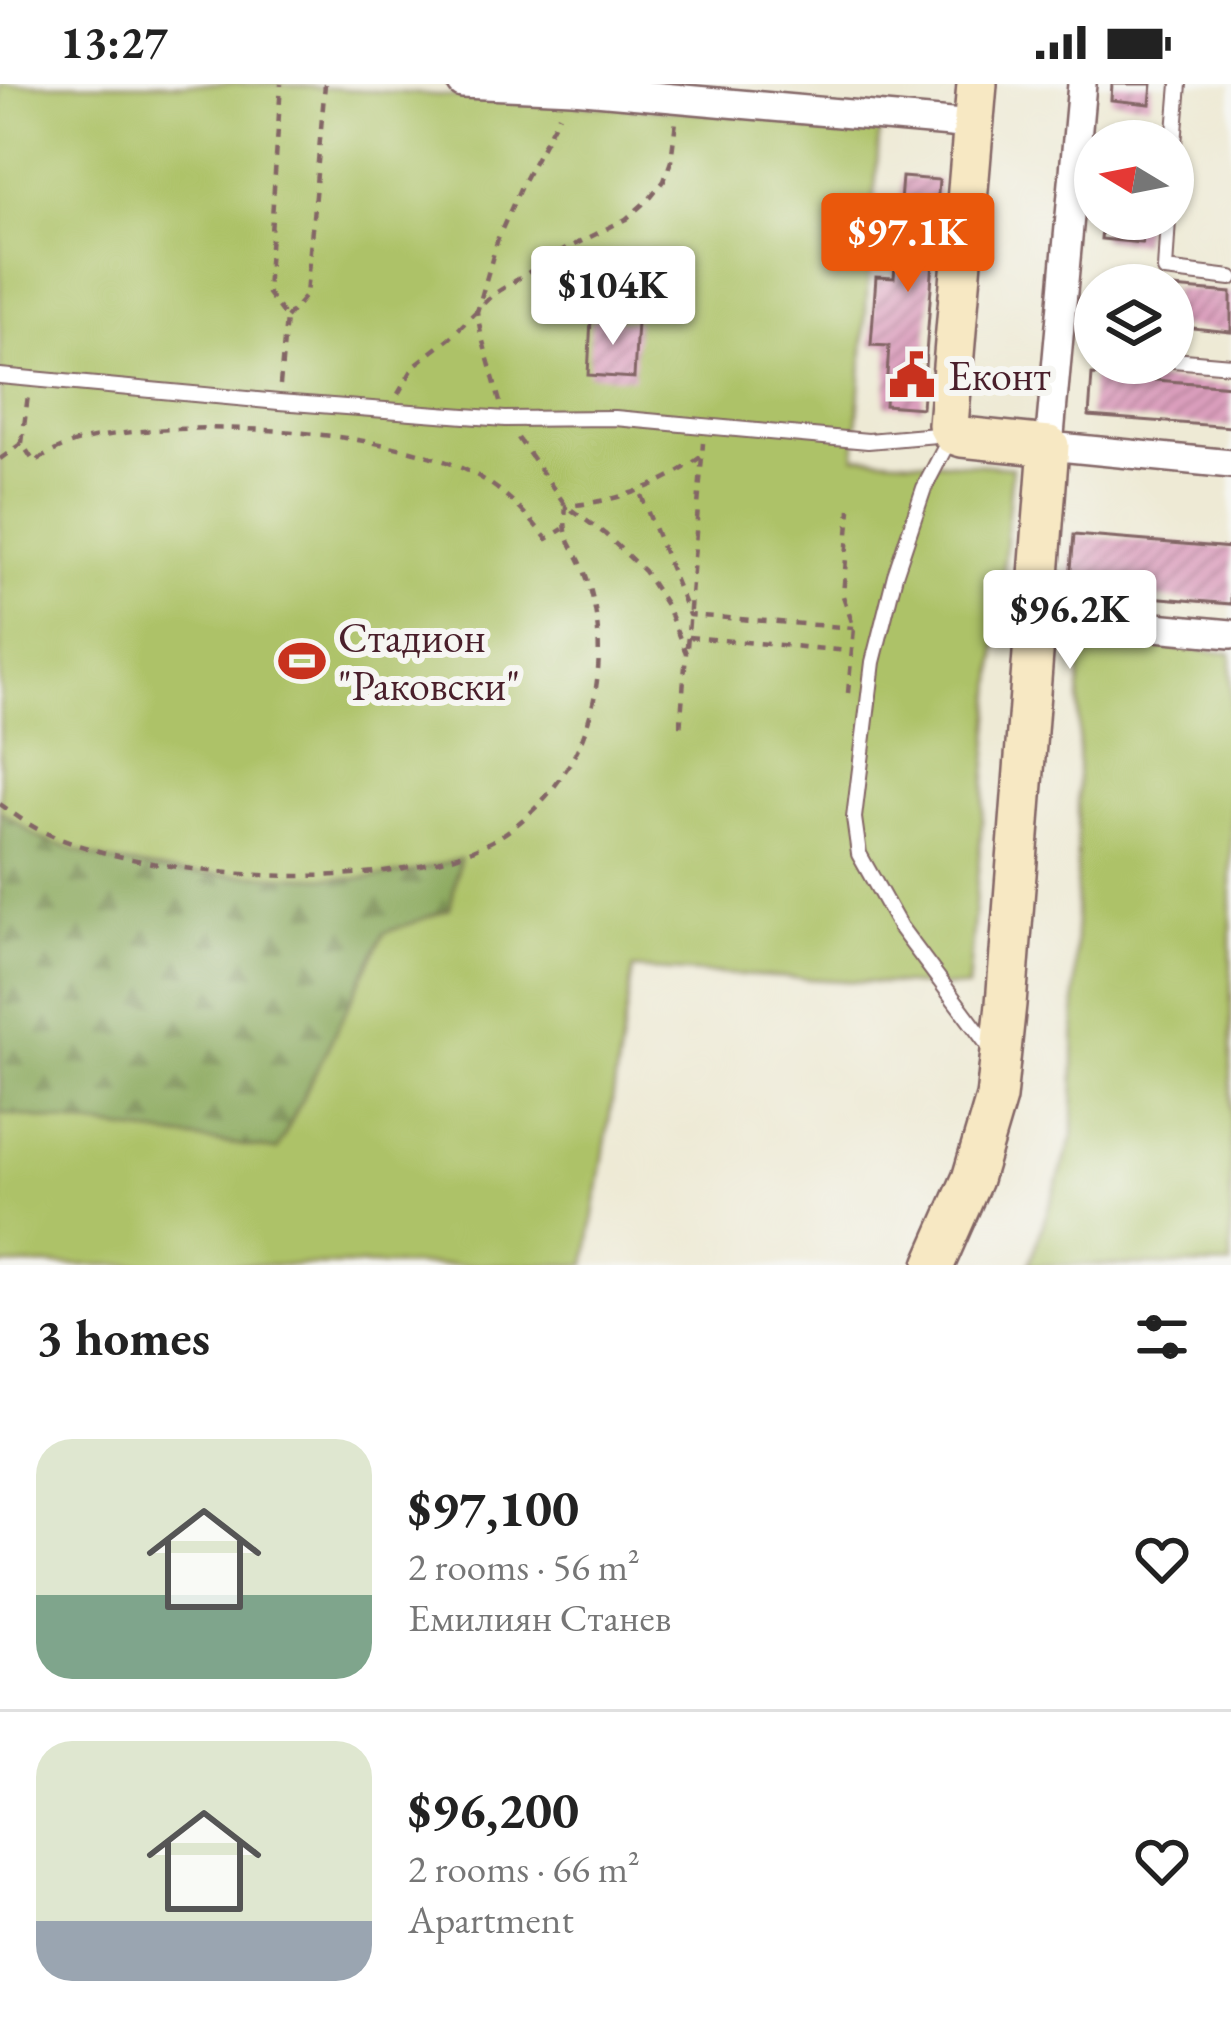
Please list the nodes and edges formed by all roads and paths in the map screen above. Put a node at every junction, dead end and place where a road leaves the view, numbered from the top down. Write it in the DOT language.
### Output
graph roads {
  1 [pos="281,84"];
  2 [pos="325,84"];
  3 [pos="462,84"];
  4 [pos="977,84"];
  5 [pos="1082,84"];
  6 [pos="1179,84"];
  7 [pos="573,87"];
  8 [pos="679,99"];
  9 [pos="1176,120"];
  10 [pos="974,125"];
  11 [pos="1167,240"];
  12 [pos="1231,278"];
  13 [pos="286,318"];
  14 [pos="1194,361"];
  15 [pos="1231,364"];
  16 [pos="0,376"];
  17 [pos="30,379"];
  18 [pos="279,402"];
  19 [pos="391,411"];
  20 [pos="704,426"];
  21 [pos="277,433"];
  22 [pos="953,434"];
  23 [pos="22,443"];
  24 [pos="1049,446"];
  25 [pos="702,456"];
  26 [pos="0,458"];
  27 [pos="1231,464"];
  28 [pos="640,492"];
  29 [pos="850,509"];
  30 [pos="563,530"];
  31 [pos="689,615"];
  32 [pos="1036,616"];
  33 [pos="854,628"];
  34 [pos="1231,634"];
  35 [pos="688,637"];
  36 [pos="852,651"];
  37 [pos="686,652"];
  38 [pos="848,696"];
  39 [pos="0,804"];
  40 [pos="1000,1060"];
  41 [pos="934,1265"];
  1 -- 13 [label="path"];
  2 -- 13 [label="path"];
  3 -- 7 [label="street"];
  4 -- 10 [label="street"];
  5 -- 24 [label="street"];
  6 -- 9 [label="lane"];
  7 -- 8 [label="street"];
  8 -- 10 [label="street"];
  8 -- 19 [label="path"];
  10 -- 22 [label="street"];
  11 -- 12 [label="lane"];
  13 -- 18 [label="path"];
  14 -- 15 [label="lane"];
  16 -- 17 [label="lane"];
  17 -- 18 [label="lane"];
  17 -- 23 [label="path"];
  18 -- 19 [label="lane"];
  18 -- 21 [label="path"];
  19 -- 20 [label="lane"];
  20 -- 22 [label="lane"];
  20 -- 25 [label="path"];
  21 -- 23 [label="path"];
  21 -- 30 [label="path"];
  22 -- 24 [label="street"];
  22 -- 40 [label="lane"];
  23 -- 26 [label="path"];
  24 -- 27 [label="street"];
  24 -- 32 [label="street"];
  25 -- 28 [label="path"];
  25 -- 31 [label="path"];
  28 -- 30 [label="path"];
  28 -- 31 [label="path"];
  29 -- 33 [label="path"];
  30 -- 39 [label="path"];
  31 -- 33 [label="path"];
  31 -- 35 [label="path"];
  32 -- 34 [label="street"];
  32 -- 40 [label="street"];
  33 -- 36 [label="path"];
  35 -- 36 [label="path"];
  35 -- 37 [label="path"];
  36 -- 38 [label="path"];
  40 -- 41 [label="street"];
}
